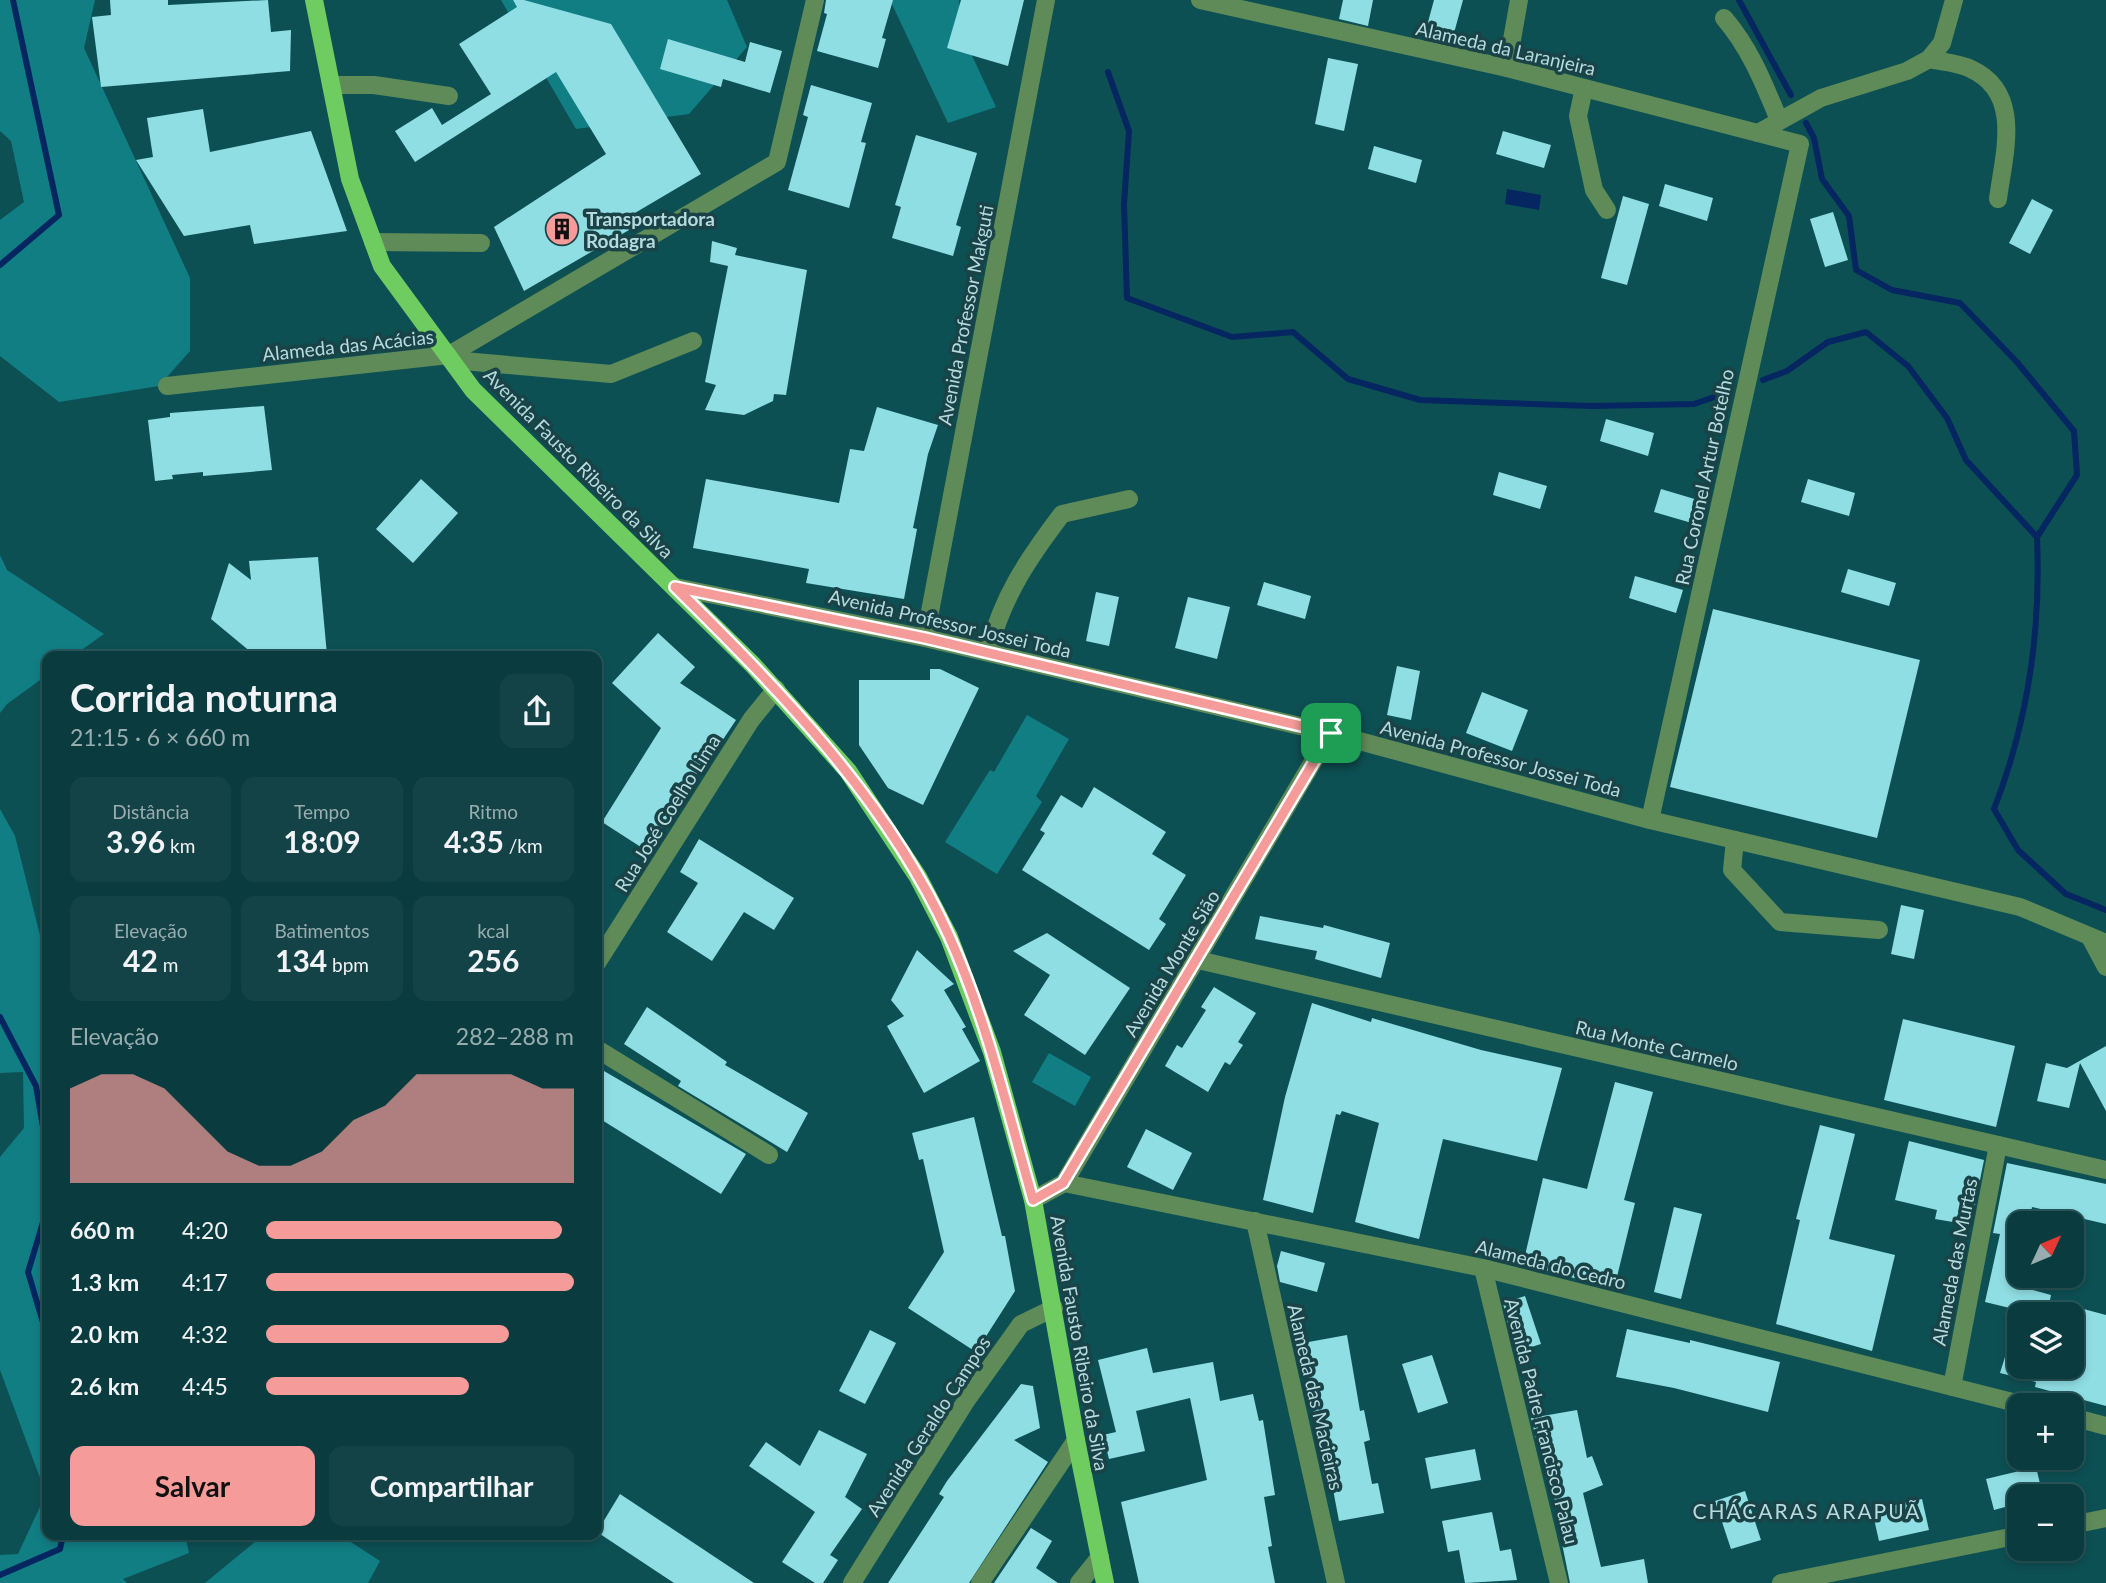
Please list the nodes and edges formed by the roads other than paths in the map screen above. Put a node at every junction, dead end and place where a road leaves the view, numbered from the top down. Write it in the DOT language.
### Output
graph roads {
  1 [pos="314,0"];
  2 [pos="815,0"];
  3 [pos="1046,0"];
  4 [pos="1200,0"];
  5 [pos="1518,0"];
  6 [pos="1954,0"];
  7 [pos="1724,18"];
  8 [pos="1928,59"];
  9 [pos="1507,68"];
  10 [pos="331,85"];
  11 [pos="1584,88"];
  12 [pos="449,96"];
  13 [pos="1779,121"];
  14 [pos="1758,133"];
  15 [pos="1800,144"];
  16 [pos="1998,199"];
  17 [pos="1607,210"];
  18 [pos="373,242"];
  19 [pos="481,243"];
  20 [pos="693,341"];
  21 [pos="450,357"];
  22 [pos="167,386"];
  23 [pos="1129,499"];
  24 [pos="675,587"];
  25 [pos="925,638"];
  26 [pos="988,652"];
  27 [pos="776,689"];
  28 [pos="1331,733"];
  29 [pos="1650,821"];
  30 [pos="1735,840"];
  31 [pos="1879,930"];
  32 [pos="2098,940"];
  33 [pos="602,954"];
  34 [pos="1198,960"];
  35 [pos="2106,967"];
  36 [pos="602,1052"];
  37 [pos="1998,1145"];
  38 [pos="769,1155"];
  39 [pos="2106,1170"];
  40 [pos="1063,1183"];
  41 [pos="1033,1200"];
  42 [pos="1255,1221"];
  43 [pos="1483,1268"];
  44 [pos="1054,1308"];
  45 [pos="1952,1387"];
  46 [pos="2007,1401"];
  47 [pos="2084,1421"];
  48 [pos="2106,1426"];
  49 [pos="1076,1440"];
  50 [pos="2106,1518"];
  51 [pos="2084,1523"];
  52 [pos="2007,1538"];
  53 [pos="1100,1557"];
  54 [pos="852,1583"];
  55 [pos="980,1583"];
  56 [pos="1079,1583"];
  57 [pos="1105,1583"];
  58 [pos="1336,1583"];
  59 [pos="1559,1583"];
  60 [pos="1781,1583"];
  1 -- 10 [label="main road, Avenida Fausto Ribeiro da Silva"];
  2 -- 21 [label="street, Alameda das Acácias"];
  3 -- 25 [label="street, Avenida Professor Makguti"];
  4 -- 9 [label="street, Alameda da Laranjeira"];
  5 -- 9 [label="street"];
  6 -- 8 [label="street"];
  7 -- 13 [label="street"];
  8 -- 13 [label="street"];
  8 -- 16 [label="street"];
  9 -- 11 [label="street, Alameda da Laranjeira"];
  10 -- 12 [label="street"];
  10 -- 18 [label="main road, Avenida Fausto Ribeiro da Silva"];
  11 -- 14 [label="street, Alameda da Laranjeira"];
  11 -- 17 [label="street"];
  13 -- 14 [label="street"];
  14 -- 15 [label="street, Alameda da Laranjeira"];
  15 -- 29 [label="street, Rua Coronel Artur Botelho"];
  18 -- 19 [label="street"];
  18 -- 21 [label="main road, Avenida Fausto Ribeiro da Silva"];
  20 -- 21 [label="street"];
  21 -- 22 [label="street, Alameda das Acácias"];
  21 -- 24 [label="main road, Avenida Fausto Ribeiro da Silva"];
  23 -- 26 [label="street"];
  24 -- 25 [label="street, Avenida Professor Jossei Toda"];
  24 -- 27 [label="main road, Avenida Fausto Ribeiro da Silva"];
  25 -- 26 [label="street, Avenida Professor Jossei Toda"];
  26 -- 28 [label="street, Avenida Professor Jossei Toda"];
  27 -- 33 [label="street, Rua José Coelho Lima"];
  27 -- 41 [label="main road, Avenida Fausto Ribeiro da Silva"];
  28 -- 29 [label="street, Avenida Professor Jossei Toda"];
  28 -- 34 [label="street, Avenida Monte Sião"];
  29 -- 30 [label="street, Avenida Professor Jossei Toda"];
  30 -- 31 [label="street"];
  30 -- 32 [label="street, Avenida Professor Jossei Toda"];
  32 -- 35 [label="street"];
  34 -- 37 [label="street, Rua Monte Carmelo"];
  34 -- 40 [label="street, Avenida Monte Sião"];
  36 -- 38 [label="street"];
  37 -- 39 [label="street, Rua Monte Carmelo"];
  37 -- 45 [label="street, Alameda das Murtas"];
  40 -- 41 [label="street, Avenida Monte Sião"];
  40 -- 42 [label="street, Alameda do Cedro"];
  41 -- 44 [label="main road, Avenida Fausto Ribeiro da Silva"];
  42 -- 43 [label="street, Alameda do Cedro"];
  42 -- 58 [label="street, Alameda das Macieiras"];
  43 -- 45 [label="street, Alameda do Cedro"];
  43 -- 59 [label="street, Avenida Padre Francisco Palau"];
  44 -- 49 [label="main road, Avenida Fausto Ribeiro da Silva"];
  44 -- 54 [label="street, Avenida Geraldo Campos"];
  45 -- 46 [label="street, Alameda do Cedro"];
  47 -- 48 [label="street"];
  49 -- 53 [label="main road, Avenida Fausto Ribeiro da Silva"];
  49 -- 55 [label="street"];
  50 -- 51 [label="street"];
  52 -- 60 [label="street"];
  53 -- 56 [label="street"];
  53 -- 57 [label="main road, Avenida Fausto Ribeiro da Silva"];
}
